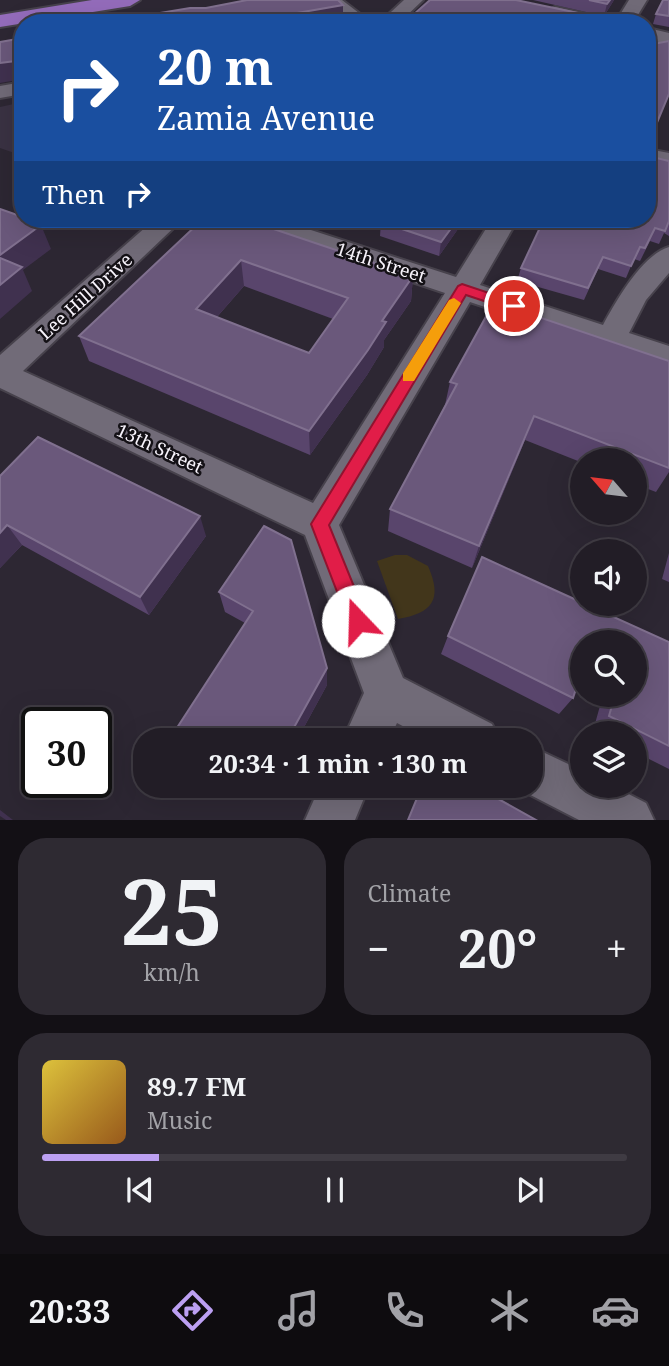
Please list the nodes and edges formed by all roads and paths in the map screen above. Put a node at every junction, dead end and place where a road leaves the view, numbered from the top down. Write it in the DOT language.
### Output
graph roads {
  1 [pos="130,0"];
  2 [pos="332,0"];
  3 [pos="414,0"];
  4 [pos="532,8"];
  5 [pos="43,14"];
  6 [pos="348,14"];
  7 [pos="398,14"];
  8 [pos="562,14"];
  9 [pos="160,228"];
  10 [pos="279,228"];
  11 [pos="327,228"];
  12 [pos="499,228"];
  13 [pos="316,240"];
  14 [pos="669,256"];
  15 [pos="462,289"];
  16 [pos="611,338"];
  17 [pos="669,358"];
  18 [pos="0,374"];
  19 [pos="320,524"];
  20 [pos="387,694"];
  21 [pos="371,728"];
  22 [pos="453,728"];
  23 [pos="543,776"];
  24 [pos="340,798"];
  25 [pos="330,820"];
  26 [pos="629,820"];
  1 -- 5 [label="highway"];
  2 -- 6 [label="street"];
  3 -- 7 [label="street"];
  4 -- 8 [label="street"];
  9 -- 18 [label="street, Lee Hill Drive"];
  10 -- 13 [label="street, 14th Street"];
  11 -- 13 [label="street"];
  12 -- 15 [label="street"];
  13 -- 15 [label="street, 14th Street"];
  14 -- 16 [label="street"];
  15 -- 16 [label="street, 14th Street"];
  15 -- 19 [label="street"];
  16 -- 17 [label="street, 14th Street"];
  18 -- 19 [label="street, 13th Street"];
  19 -- 20 [label="street"];
  20 -- 21 [label="street"];
  20 -- 22 [label="street"];
  23 -- 26 [label="street"];
  24 -- 25 [label="street"];
}
